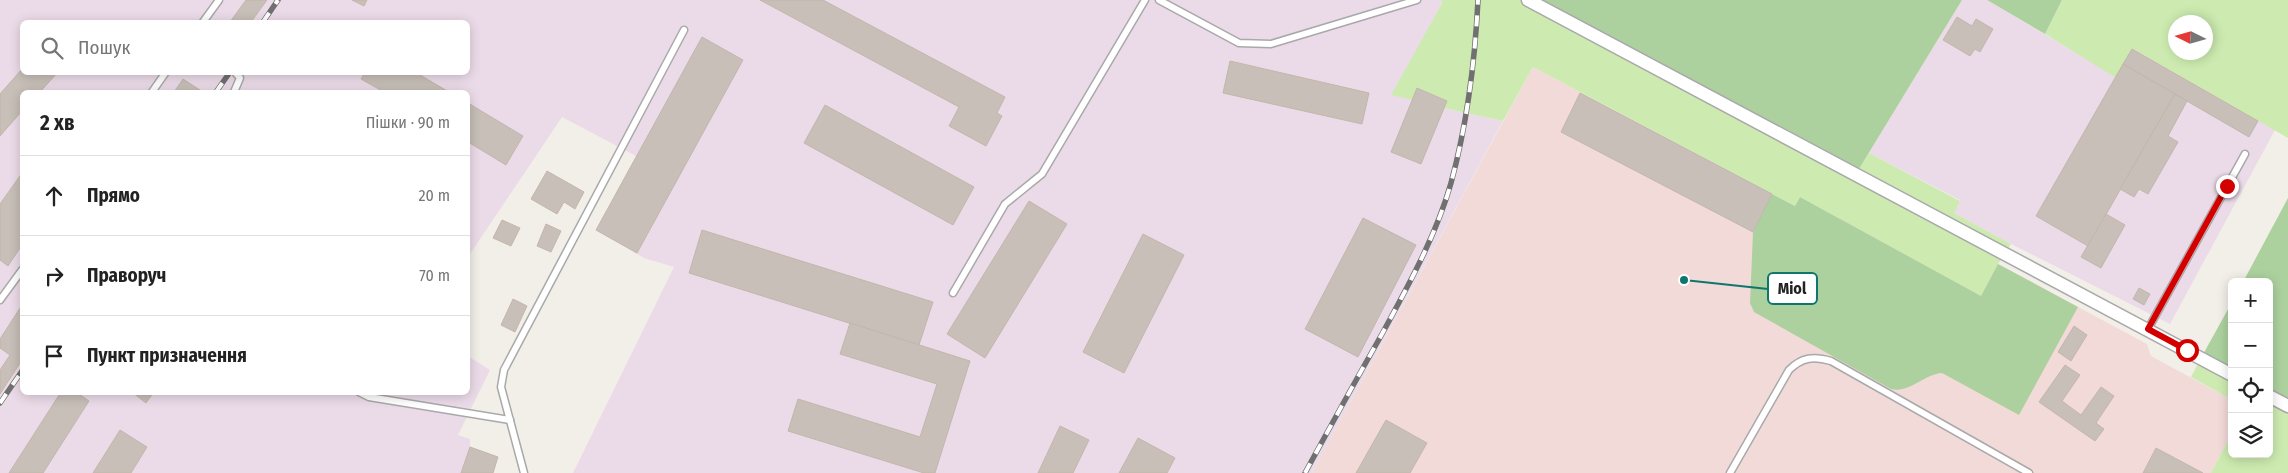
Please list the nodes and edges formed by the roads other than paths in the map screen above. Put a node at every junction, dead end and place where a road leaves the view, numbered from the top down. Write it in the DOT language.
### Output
graph roads {
  1 [pos="219,0"];
  2 [pos="1145,0"];
  3 [pos="1159,0"];
  4 [pos="1417,0"];
  5 [pos="1528,0"];
  6 [pos="204,20"];
  7 [pos="684,30"];
  8 [pos="164,75"];
  9 [pos="238,75"];
  10 [pos="153,90"];
  11 [pos="235,90"];
  12 [pos="2245,154"];
  13 [pos="20,273"];
  14 [pos="953,293"];
  15 [pos="0,300"];
  16 [pos="2148,329"];
  17 [pos="2228,373"];
  18 [pos="365,395"];
  19 [pos="2273,398"];
  20 [pos="2288,406"];
  21 [pos="510,420"];
  22 [pos="524,473"];
  23 [pos="1730,473"];
  24 [pos="2029,473"];
  1 -- 6 [label="lane"];
  2 -- 14 [label="lane"];
  3 -- 4 [label="lane"];
  5 -- 16 [label="street"];
  7 -- 21 [label="lane"];
  8 -- 10 [label="lane"];
  9 -- 11 [label="lane"];
  12 -- 16 [label="lane"];
  13 -- 15 [label="lane"];
  16 -- 17 [label="street"];
  18 -- 21 [label="lane"];
  19 -- 20 [label="street"];
  21 -- 22 [label="lane"];
  23 -- 24 [label="lane"];
}
